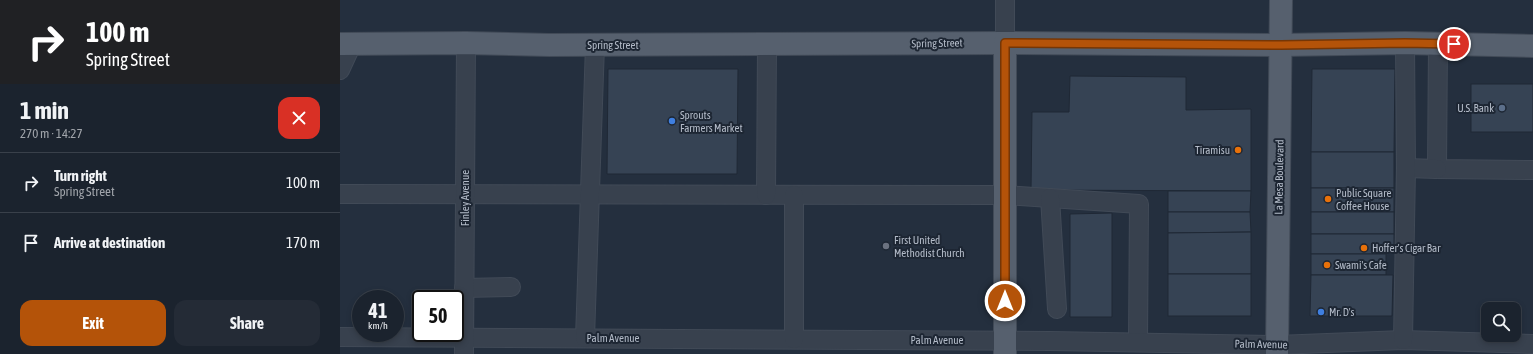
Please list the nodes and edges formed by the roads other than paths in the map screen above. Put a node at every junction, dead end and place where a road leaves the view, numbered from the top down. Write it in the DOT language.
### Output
graph roads {
  1 [pos="1005,0"];
  2 [pos="1281,0"];
  3 [pos="466,43"];
  4 [pos="1005,43"];
  5 [pos="1405,43"];
  6 [pos="346,44"];
  7 [pos="767,44"];
  8 [pos="1438,44"];
  9 [pos="595,45"];
  10 [pos="1281,45"];
  11 [pos="1533,46"];
  12 [pos="340,70"];
  13 [pos="1406,168"];
  14 [pos="1437,169"];
  15 [pos="1533,170"];
  16 [pos="340,194"];
  17 [pos="465,195"];
  18 [pos="590,195"];
  19 [pos="766,195"];
  20 [pos="794,195"];
  21 [pos="1005,195"];
  22 [pos="1050,198"];
  23 [pos="511,287"];
  24 [pos="464,288"];
  25 [pos="1057,310"];
  26 [pos="340,337"];
  27 [pos="585,338"];
  28 [pos="794,339"];
  29 [pos="1403,340"];
  30 [pos="1138,342"];
  31 [pos="1533,344"];
  32 [pos="464,346"];
  33 [pos="1005,347"];
  34 [pos="1050,347"];
  35 [pos="1094,348"];
  36 [pos="1156,348"];
  37 [pos="1277,349"];
  1 -- 4 [label="street"];
  2 -- 10 [label="main road, La Mesa Boulevard"];
  3 -- 6 [label="main road, Spring Street"];
  3 -- 9 [label="main road, Spring Street"];
  3 -- 17 [label="street, Finley Avenue"];
  4 -- 7 [label="main road, Spring Street"];
  4 -- 10 [label="main road, Spring Street"];
  4 -- 21 [label="main road"];
  5 -- 8 [label="main road, Spring Street"];
  5 -- 10 [label="main road, Spring Street"];
  5 -- 13 [label="street"];
  6 -- 12 [label="street"];
  7 -- 9 [label="main road, Spring Street"];
  7 -- 19 [label="street"];
  8 -- 11 [label="main road, Spring Street"];
  8 -- 14 [label="street"];
  9 -- 18 [label="street"];
  10 -- 37 [label="main road, La Mesa Boulevard"];
  13 -- 14 [label="street"];
  13 -- 29 [label="street"];
  14 -- 15 [label="street"];
  16 -- 17 [label="street"];
  17 -- 18 [label="street"];
  17 -- 24 [label="street, Finley Avenue"];
  18 -- 19 [label="street"];
  18 -- 27 [label="street"];
  19 -- 20 [label="street"];
  20 -- 21 [label="street"];
  20 -- 28 [label="street"];
  21 -- 22 [label="street"];
  21 -- 33 [label="main road"];
  22 -- 25 [label="street"];
  22 -- 30 [label="street"];
  23 -- 24 [label="street"];
  24 -- 32 [label="street, Finley Avenue"];
  26 -- 32 [label="street, Palm Avenue"];
  27 -- 28 [label="street, Palm Avenue"];
  27 -- 32 [label="street, Palm Avenue"];
  28 -- 33 [label="street, Palm Avenue"];
  29 -- 31 [label="street, Palm Avenue"];
  29 -- 37 [label="street, Palm Avenue"];
  30 -- 35 [label="street, Palm Avenue"];
  30 -- 36 [label="street, Palm Avenue"];
  33 -- 34 [label="street, Palm Avenue"];
  34 -- 35 [label="street, Palm Avenue"];
  36 -- 37 [label="street, Palm Avenue"];
}
